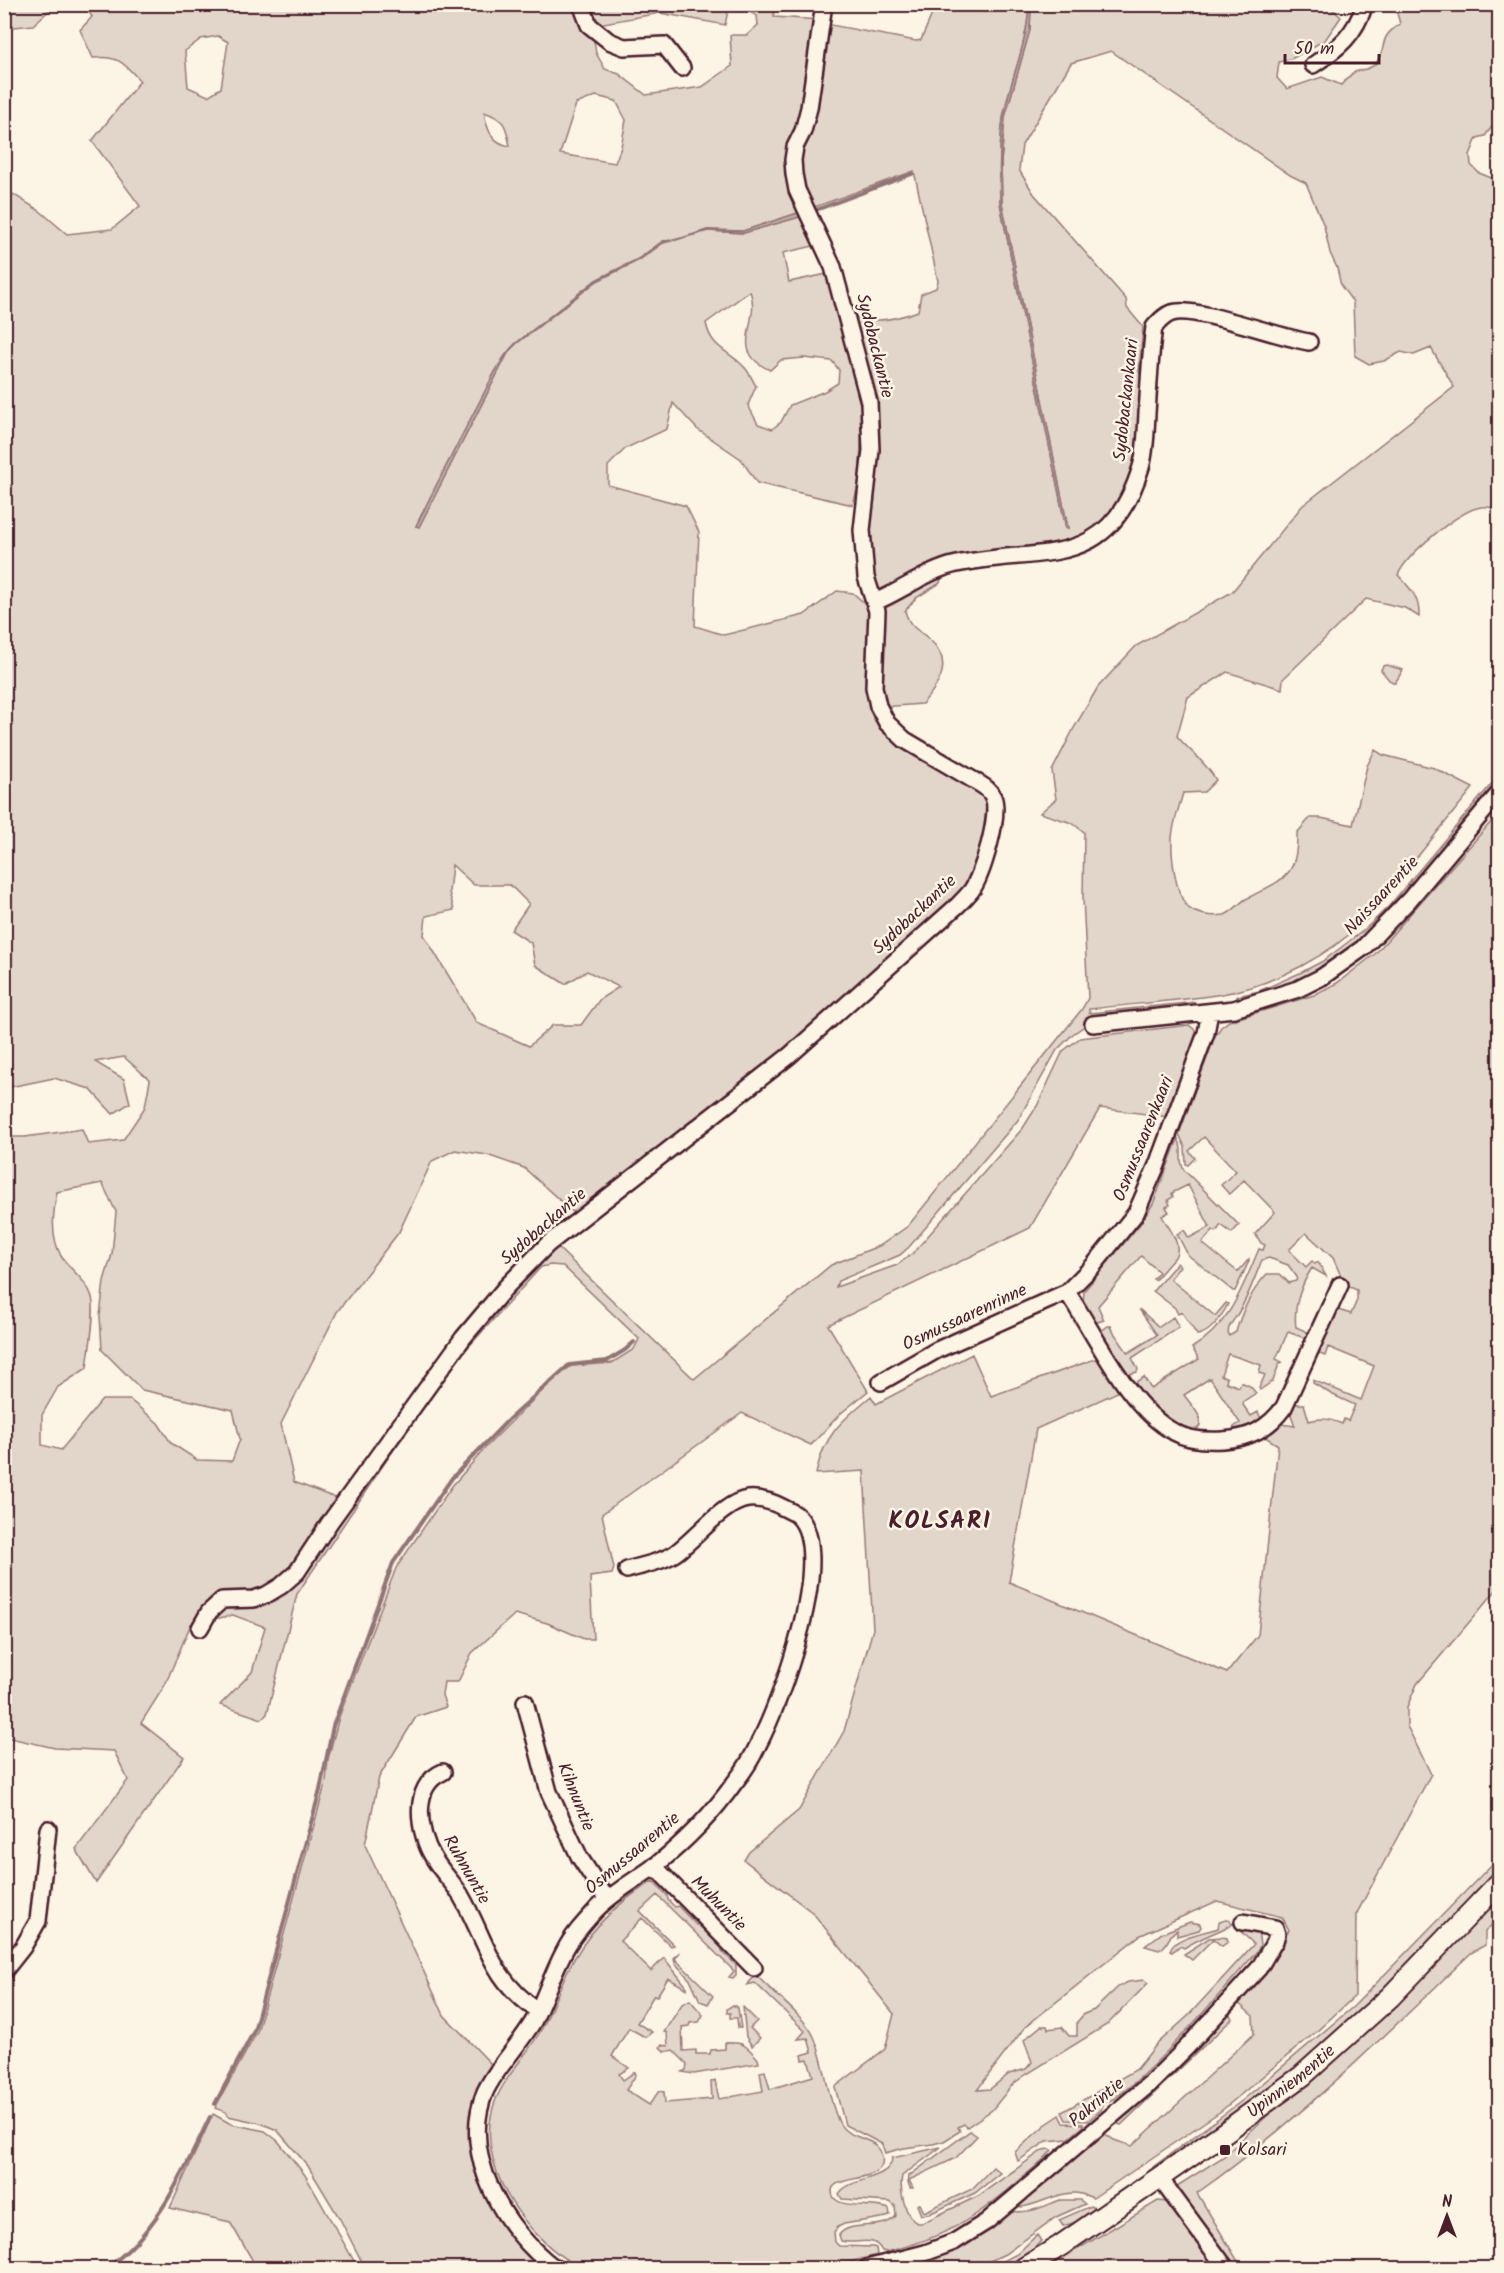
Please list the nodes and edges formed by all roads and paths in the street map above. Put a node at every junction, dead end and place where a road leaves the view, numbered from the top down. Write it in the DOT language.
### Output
graph roads {
  1 [pos="581,4"];
  2 [pos="824,4"];
  3 [pos="1365,4"];
  4 [pos="1312,65"];
  5 [pos="682,68"];
  6 [pos="1309,342"];
  7 [pos="875,602"];
  8 [pos="1500,792"];
  9 [pos="1210,1012"];
  10 [pos="1094,1024"];
  11 [pos="1340,1284"];
  12 [pos="1067,1292"];
  13 [pos="881,1382"];
  14 [pos="627,1570"];
  15 [pos="200,1628"];
  16 [pos="525,1702"];
  17 [pos="443,1772"];
  18 [pos="48,1829"];
  19 [pos="654,1866"];
  20 [pos="1500,1882"];
  21 [pos="607,1899"];
  22 [pos="1243,1922"];
  23 [pos="754,1968"];
  24 [pos="4,1971"];
  25 [pos="538,2011"];
  26 [pos="1159,2177"];
  27 [pos="555,2268"];
  28 [pos="867,2268"];
  29 [pos="1024,2268"];
  30 [pos="1226,2268"];
  1 -- 5 [label="street"];
  2 -- 7 [label="street, Sydobackantie"];
  3 -- 4 [label="street"];
  6 -- 7 [label="street, Sydobackankaari"];
  7 -- 15 [label="street, Sydobackantie"];
  8 -- 9 [label="street, Naissaarentie"];
  9 -- 10 [label="street, Naissaarentie"];
  9 -- 12 [label="street, Osmussaarenkaari"];
  11 -- 12 [label="street"];
  12 -- 13 [label="street, Osmussaarenrinne"];
  14 -- 19 [label="street, Osmussaarentie"];
  16 -- 21 [label="street, Kihnuntie"];
  17 -- 25 [label="street, Ruhnuntie"];
  18 -- 24 [label="street"];
  19 -- 21 [label="street, Osmussaarentie"];
  19 -- 23 [label="street, Muhuntie"];
  20 -- 26 [label="main road, Upinniementie"];
  21 -- 25 [label="street, Osmussaarentie"];
  22 -- 28 [label="street, Pakrintie"];
  25 -- 27 [label="street, Osmussaarentie"];
  26 -- 29 [label="main road, Upinniementie"];
  26 -- 30 [label="street"];
}
